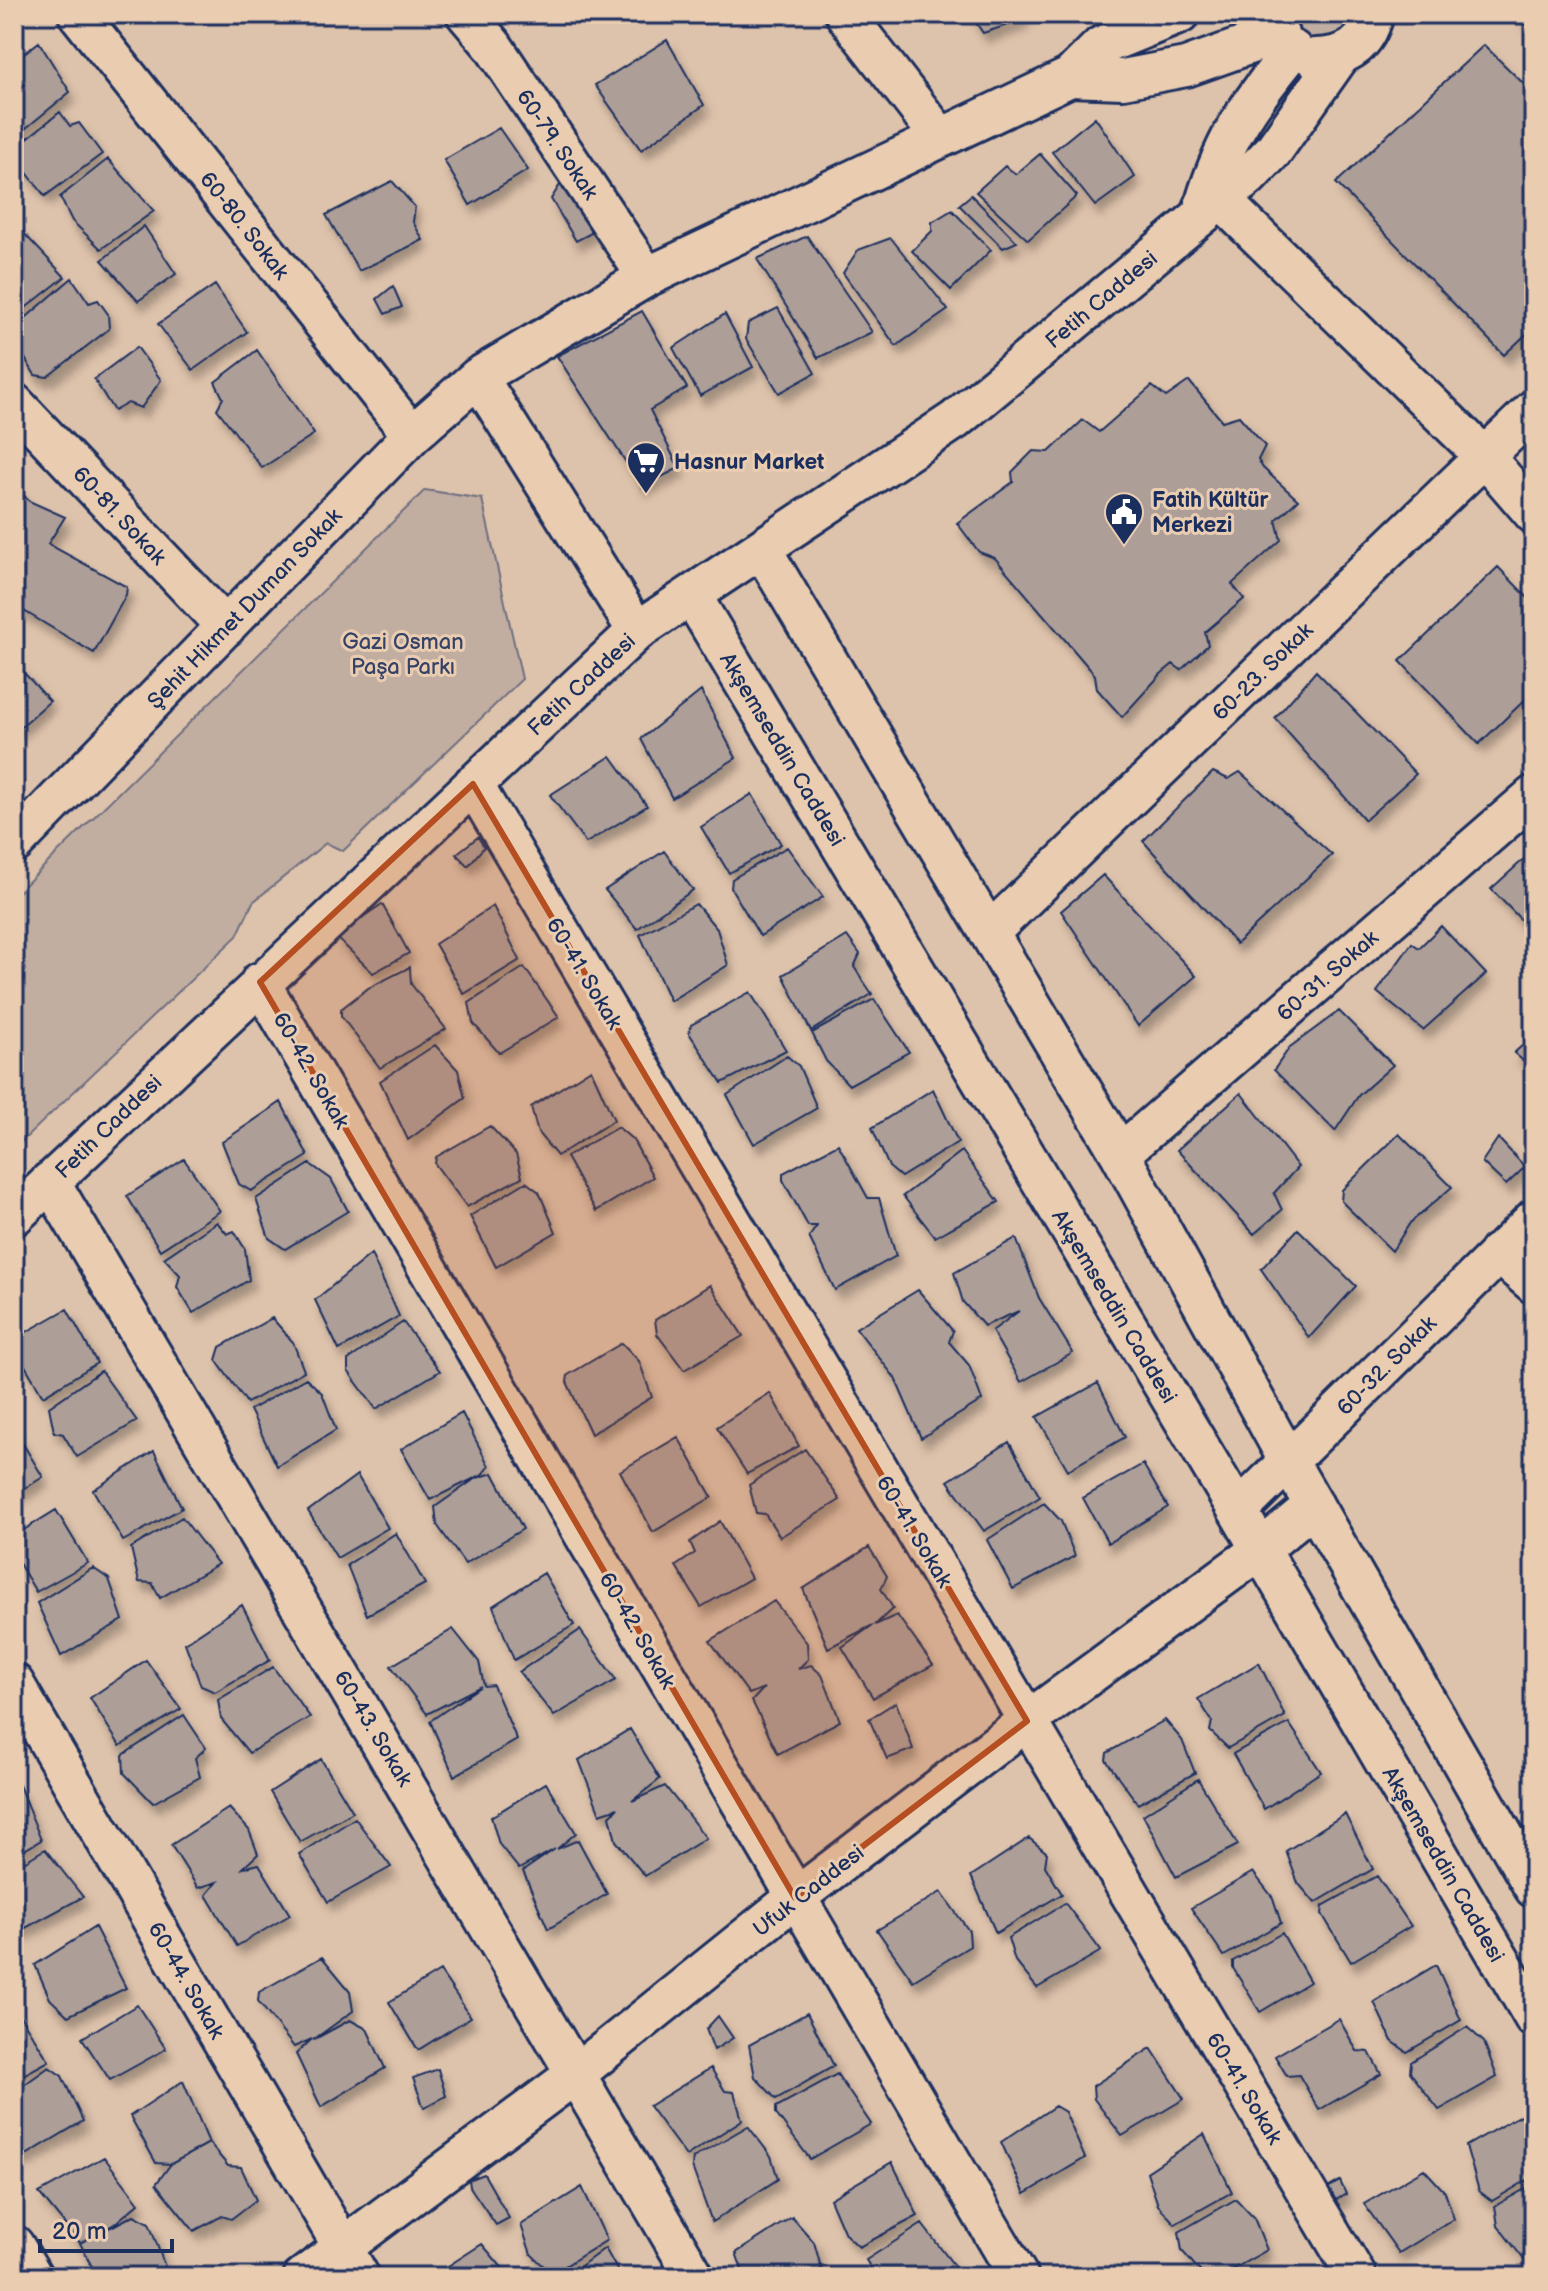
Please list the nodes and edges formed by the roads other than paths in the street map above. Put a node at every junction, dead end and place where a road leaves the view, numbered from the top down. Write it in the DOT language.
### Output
graph roads {
  1 [pos="78,14"];
  2 [pos="466,14"];
  3 [pos="845,14"];
  4 [pos="1180,14"];
  5 [pos="1374,14"];
  6 [pos="1281,32"];
  7 [pos="1340,56"];
  8 [pos="1070,77"];
  9 [pos="941,138"];
  10 [pos="1210,207"];
  11 [pos="647,277"];
  12 [pos="478,377"];
  13 [pos="14,403"];
  14 [pos="1534,409"];
  15 [pos="412,435"];
  16 [pos="1485,457"];
  17 [pos="1534,514"];
  18 [pos="763,551"];
  19 [pos="692,596"];
  20 [pos="226,627"];
  21 [pos="637,631"];
  22 [pos="473,784"];
  23 [pos="1534,795"];
  24 [pos="14,844"];
  25 [pos="989,933"];
  26 [pos="260,982"];
  27 [pos="1120,1154"];
  28 [pos="50,1181"];
  29 [pos="14,1216"];
  30 [pos="1534,1219"];
  31 [pos="1498,1253"];
  32 [pos="1534,1284"];
  33 [pos="1289,1462"];
  34 [pos="1314,1505"];
  35 [pos="1238,1511"];
  36 [pos="1260,1550"];
  37 [pos="14,1683"];
  38 [pos="1027,1721"];
  39 [pos="1534,1888"];
  40 [pos="795,1898"];
  41 [pos="1534,2018"];
  42 [pos="577,2073"];
  43 [pos="14,2245"];
  44 [pos="352,2262"];
  45 [pos="33,2277"];
  46 [pos="303,2277"];
  47 [pos="695,2277"];
  48 [pos="1019,2277"];
  49 [pos="1357,2277"];
  1 -- 15 [label="street, 60-80. Sokak"];
  2 -- 11 [label="street, 60-79. Sokak"];
  3 -- 9 [label="street"];
  4 -- 8 [label="street"];
  5 -- 7 [label="street, Fetih Caddesi"];
  6 -- 7 [label="street"];
  6 -- 8 [label="street"];
  6 -- 10 [label="street"];
  7 -- 10 [label="street, Fetih Caddesi"];
  8 -- 9 [label="street, Şehit Hikmet Duman Sokak"];
  9 -- 11 [label="street, Şehit Hikmet Duman Sokak"];
  10 -- 16 [label="street"];
  10 -- 18 [label="street, Fetih Caddesi"];
  11 -- 12 [label="street, Şehit Hikmet Duman Sokak"];
  12 -- 15 [label="street, Şehit Hikmet Duman Sokak"];
  12 -- 21 [label="street"];
  13 -- 20 [label="street, 60-81. Sokak"];
  14 -- 16 [label="street, 60-23. Sokak"];
  15 -- 20 [label="street, Şehit Hikmet Duman Sokak"];
  16 -- 17 [label="street"];
  16 -- 25 [label="street, 60-23. Sokak"];
  18 -- 19 [label="street, Fetih Caddesi"];
  18 -- 25 [label="street"];
  19 -- 21 [label="street, Fetih Caddesi"];
  19 -- 35 [label="street, Akşemseddin Caddesi"];
  20 -- 24 [label="street, Şehit Hikmet Duman Sokak"];
  21 -- 22 [label="street, Fetih Caddesi"];
  22 -- 26 [label="street, Fetih Caddesi"];
  22 -- 38 [label="street, 60-41. Sokak"];
  23 -- 27 [label="street, 60-31. Sokak"];
  25 -- 27 [label="street"];
  26 -- 28 [label="street, Fetih Caddesi"];
  26 -- 40 [label="street, 60-42. Sokak"];
  27 -- 33 [label="street"];
  28 -- 29 [label="street, Fetih Caddesi"];
  28 -- 42 [label="street, 60-43. Sokak"];
  30 -- 31 [label="street, 60-32. Sokak"];
  31 -- 32 [label="street"];
  31 -- 33 [label="street, 60-32. Sokak"];
  33 -- 34 [label="street"];
  33 -- 35 [label="street, 60-32. Sokak"];
  34 -- 36 [label="street, Ufuk Caddesi"];
  34 -- 39 [label="street"];
  35 -- 36 [label="street, Akşemseddin Caddesi"];
  36 -- 38 [label="street, Ufuk Caddesi"];
  36 -- 41 [label="street, Akşemseddin Caddesi"];
  37 -- 44 [label="street, 60-44. Sokak"];
  38 -- 40 [label="street, Ufuk Caddesi"];
  38 -- 49 [label="street, 60-41. Sokak"];
  40 -- 42 [label="street, Ufuk Caddesi"];
  40 -- 48 [label="street, 60-42. Sokak"];
  42 -- 44 [label="street, Ufuk Caddesi"];
  42 -- 47 [label="street, 60-43. Sokak"];
  43 -- 45 [label="street"];
  44 -- 46 [label="street, Ufuk Caddesi"];
}
